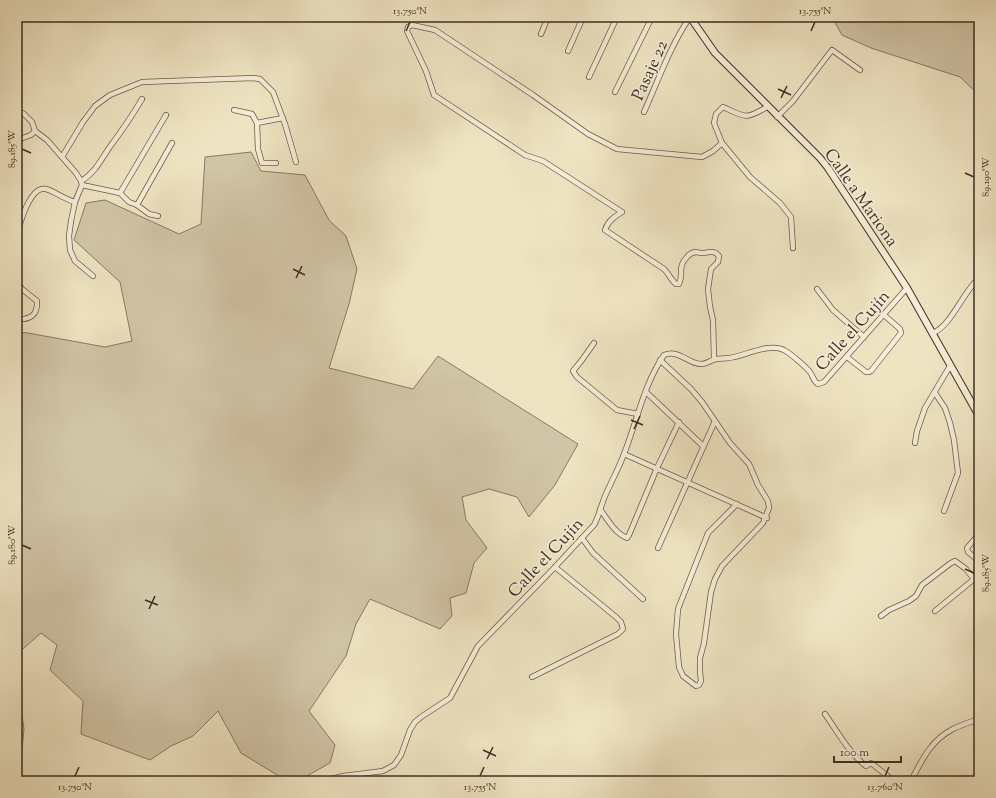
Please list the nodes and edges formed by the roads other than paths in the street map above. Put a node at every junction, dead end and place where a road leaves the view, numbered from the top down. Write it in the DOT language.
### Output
graph roads {
  1 [pos="548,17"];
  2 [pos="584,17"];
  3 [pos="617,17"];
  4 [pos="652,17"];
  5 [pos="690,17"];
  6 [pos="541,34"];
  7 [pos="568,52"];
  8 [pos="860,70"];
  9 [pos="589,77"];
  10 [pos="615,92"];
  11 [pos="142,99"];
  12 [pos="767,107"];
  13 [pos="17,110"];
  14 [pos="234,110"];
  15 [pos="644,112"];
  16 [pos="166,115"];
  17 [pos="777,117"];
  18 [pos="283,118"];
  19 [pos="258,124"];
  20 [pos="35,131"];
  21 [pos="17,140"];
  22 [pos="722,142"];
  23 [pos="172,143"];
  24 [pos="62,157"];
  25 [pos="296,162"];
  26 [pos="276,163"];
  27 [pos="81,183"];
  28 [pos="120,192"];
  29 [pos="75,202"];
  30 [pos="137,204"];
  31 [pos="158,216"];
  32 [pos="17,237"];
  33 [pos="793,248"];
  34 [pos="93,276"];
  35 [pos="979,278"];
  36 [pos="17,282"];
  37 [pos="907,288"];
  38 [pos="817,289"];
  39 [pos="884,315"];
  40 [pos="17,319"];
  41 [pos="933,333"];
  42 [pos="864,337"];
  43 [pos="594,343"];
  44 [pos="847,357"];
  45 [pos="660,360"];
  46 [pos="714,360"];
  47 [pos="950,366"];
  48 [pos="646,392"];
  49 [pos="935,393"];
  50 [pos="638,414"];
  51 [pos="979,416"];
  52 [pos="715,421"];
  53 [pos="678,422"];
  54 [pos="915,443"];
  55 [pos="703,446"];
  56 [pos="624,454"];
  57 [pos="657,468"];
  58 [pos="687,482"];
  59 [pos="737,504"];
  60 [pos="600,509"];
  61 [pos="944,511"];
  62 [pos="766,518"];
  63 [pos="979,534"];
  64 [pos="582,538"];
  65 [pos="658,548"];
  66 [pos="979,561"];
  67 [pos="555,567"];
  68 [pos="979,576"];
  69 [pos="974,579"];
  70 [pos="643,599"];
  71 [pos="936,611"];
  72 [pos="881,616"];
  73 [pos="532,677"];
  74 [pos="825,714"];
  75 [pos="979,719"];
  76 [pos="324,781"];
  77 [pos="894,781"];
  78 [pos="911,781"];
  1 -- 6 [label="street"];
  2 -- 7 [label="street"];
  3 -- 9 [label="street"];
  4 -- 10 [label="street"];
  5 -- 12 [label="main road, Calle a Mariona"];
  5 -- 15 [label="street, Pasaje 22"];
  8 -- 17 [label="street"];
  11 -- 27 [label="street"];
  12 -- 17 [label="main road, Calle a Mariona"];
  12 -- 22 [label="street"];
  13 -- 20 [label="street"];
  14 -- 19 [label="street"];
  16 -- 28 [label="street"];
  17 -- 37 [label="main road, Calle a Mariona"];
  18 -- 19 [label="street"];
  18 -- 24 [label="street"];
  18 -- 25 [label="street"];
  19 -- 26 [label="street"];
  20 -- 21 [label="street"];
  20 -- 24 [label="street"];
  22 -- 33 [label="street"];
  22 -- 46 [label="street"];
  23 -- 30 [label="street"];
  24 -- 27 [label="street"];
  27 -- 28 [label="street"];
  27 -- 29 [label="street"];
  28 -- 30 [label="street"];
  29 -- 32 [label="street"];
  29 -- 34 [label="street"];
  30 -- 31 [label="street"];
  35 -- 41 [label="street"];
  36 -- 40 [label="street"];
  37 -- 39 [label="street, Calle el Cujín"];
  37 -- 41 [label="main road, Calle a Mariona"];
  38 -- 42 [label="street"];
  39 -- 42 [label="street, Calle el Cujín"];
  39 -- 44 [label="street"];
  41 -- 47 [label="main road, Calle a Mariona"];
  42 -- 44 [label="street, Calle el Cujín"];
  43 -- 50 [label="street"];
  44 -- 46 [label="street, Calle el Cujín"];
  45 -- 46 [label="street, Calle el Cujín"];
  45 -- 48 [label="street, Calle el Cujín"];
  45 -- 52 [label="street"];
  47 -- 49 [label="street"];
  47 -- 51 [label="main road, Calle a Mariona"];
  48 -- 50 [label="street, Calle el Cujín"];
  48 -- 53 [label="street"];
  49 -- 54 [label="street"];
  49 -- 61 [label="street"];
  50 -- 56 [label="street, Calle el Cujín"];
  52 -- 55 [label="street"];
  52 -- 62 [label="street"];
  53 -- 55 [label="street"];
  53 -- 57 [label="street"];
  55 -- 58 [label="street"];
  56 -- 57 [label="street"];
  56 -- 60 [label="street, Calle el Cujín"];
  57 -- 58 [label="street"];
  57 -- 60 [label="street"];
  58 -- 59 [label="street"];
  58 -- 65 [label="street"];
  59 -- 62 [label="street"];
  59 -- 62 [label="street"];
  60 -- 64 [label="street, Calle el Cujín"];
  63 -- 66 [label="street"];
  64 -- 67 [label="street, Calle el Cujín"];
  64 -- 70 [label="street"];
  67 -- 73 [label="street"];
  67 -- 76 [label="street, Calle el Cujín"];
  68 -- 69 [label="street"];
  69 -- 71 [label="street"];
  69 -- 72 [label="street"];
  74 -- 77 [label="street"];
  75 -- 78 [label="street"];
}
